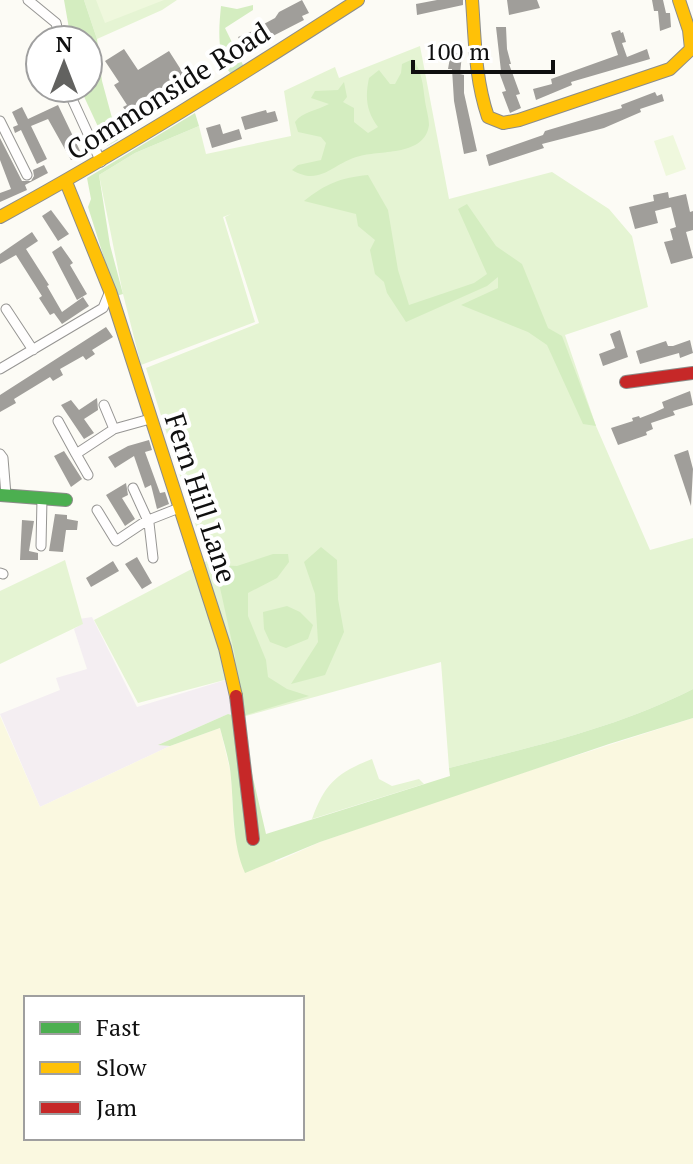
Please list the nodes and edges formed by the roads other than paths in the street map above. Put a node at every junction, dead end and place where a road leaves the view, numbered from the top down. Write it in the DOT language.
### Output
graph roads {
  1 [pos="28,0"];
  2 [pos="358,0"];
  3 [pos="472,0"];
  4 [pos="679,0"];
  5 [pos="56,24"];
  6 [pos="74,104"];
  7 [pos="0,121"];
  8 [pos="10,141"];
  9 [pos="0,147"];
  10 [pos="101,162"];
  11 [pos="27,175"];
  12 [pos="66,182"];
  13 [pos="0,217"];
  14 [pos="110,291"];
  15 [pos="6,309"];
  16 [pos="33,350"];
  17 [pos="0,369"];
  18 [pos="693,373"];
  19 [pos="626,382"];
  20 [pos="104,405"];
  21 [pos="150,419"];
  22 [pos="58,421"];
  23 [pos="114,429"];
  24 [pos="0,454"];
  25 [pos="76,454"];
  26 [pos="88,475"];
  27 [pos="133,488"];
  28 [pos="3,495"];
  29 [pos="42,499"];
  30 [pos="66,500"];
  31 [pos="179,508"];
  32 [pos="97,510"];
  33 [pos="147,520"];
  34 [pos="41,546"];
  35 [pos="153,558"];
  36 [pos="253,839"];
  1 -- 5 [label="street"];
  2 -- 10 [label="street, Commonside Road"];
  3 -- 4 [label="street"];
  6 -- 10 [label="street"];
  7 -- 8 [label="street"];
  8 -- 9 [label="street"];
  8 -- 11 [label="street"];
  10 -- 12 [label="street, Commonside Road"];
  12 -- 13 [label="street, Commonside Road"];
  12 -- 14 [label="street, Fern Hill Lane"];
  14 -- 16 [label="street"];
  14 -- 21 [label="street, Fern Hill Lane"];
  15 -- 16 [label="street"];
  16 -- 17 [label="street"];
  18 -- 19 [label="street"];
  20 -- 23 [label="street"];
  21 -- 23 [label="street"];
  21 -- 31 [label="street, Fern Hill Lane"];
  22 -- 25 [label="street"];
  23 -- 25 [label="street"];
  24 -- 28 [label="street"];
  25 -- 26 [label="street"];
  27 -- 33 [label="street"];
  28 -- 29 [label="street"];
  29 -- 30 [label="street"];
  29 -- 34 [label="street"];
  31 -- 33 [label="street"];
  31 -- 36 [label="street, Fern Hill Lane"];
  32 -- 33 [label="street"];
  33 -- 35 [label="street"];
}
